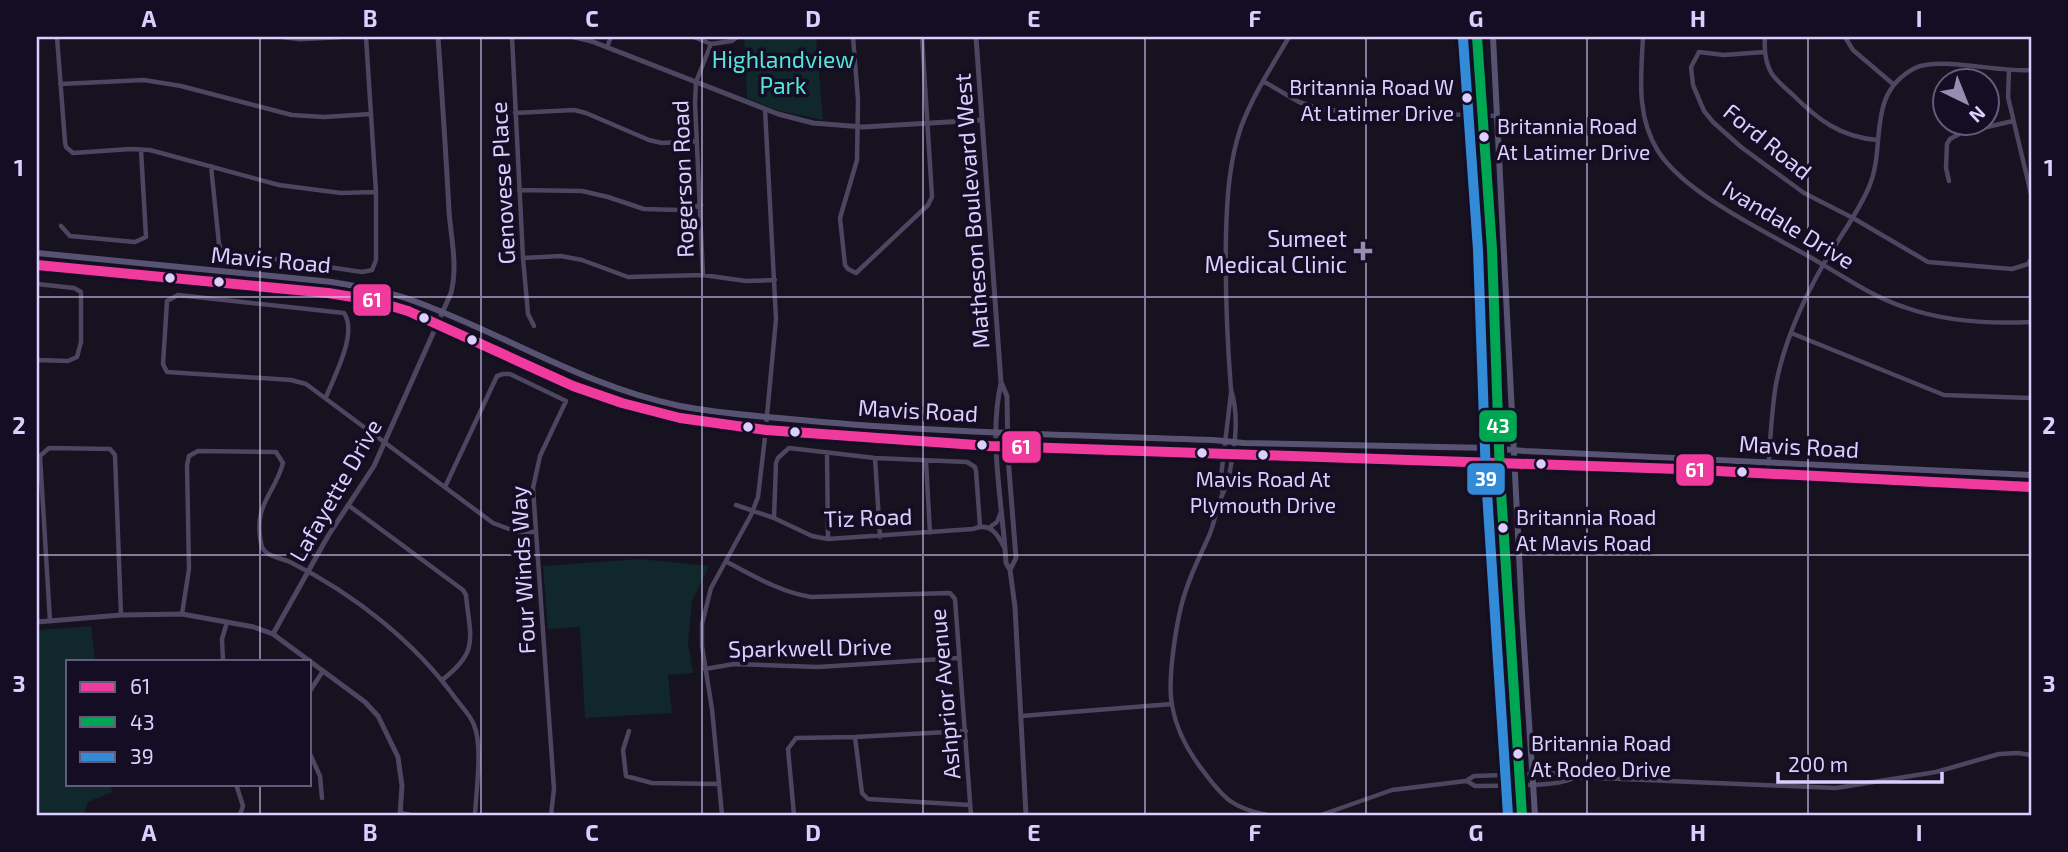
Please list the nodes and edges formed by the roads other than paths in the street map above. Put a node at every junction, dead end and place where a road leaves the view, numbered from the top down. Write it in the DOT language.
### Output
graph roads {
  1 [pos="57,37"];
  2 [pos="284,37"];
  3 [pos="339,37"];
  4 [pos="366,37"];
  5 [pos="438,37"];
  6 [pos="512,37"];
  7 [pos="574,37"];
  8 [pos="611,37"];
  9 [pos="694,37"];
  10 [pos="737,37"];
  11 [pos="853,37"];
  12 [pos="922,37"];
  13 [pos="976,37"];
  14 [pos="1289,37"];
  15 [pos="1477,37"];
  16 [pos="1493,37"];
  17 [pos="1643,37"];
  18 [pos="1765,37"];
  19 [pos="1845,37"];
  20 [pos="711,44"];
  21 [pos="607,47"];
  22 [pos="1764,52"];
  23 [pos="2031,70"];
  24 [pos="2009,71"];
  25 [pos="1263,81"];
  26 [pos="696,82"];
  27 [pos="60,84"];
  28 [pos="1893,84"];
  29 [pos="765,109"];
  30 [pos="515,113"];
  31 [pos="371,114"];
  32 [pos="1483,116"];
  33 [pos="1497,116"];
  34 [pos="982,120"];
  35 [pos="2014,121"];
  36 [pos="928,123"];
  37 [pos="858,127"];
  38 [pos="1877,140"];
  39 [pos="697,141"];
  40 [pos="141,150"];
  41 [pos="211,166"];
  42 [pos="1949,181"];
  43 [pos="376,191"];
  44 [pos="519,191"];
  45 [pos="2031,194"];
  46 [pos="702,205"];
  47 [pos="1853,218"];
  48 [pos="61,226"];
  49 [pos="37,253"];
  50 [pos="523,258"];
  51 [pos="2031,259"];
  52 [pos="37,265"];
  53 [pos="1823,265"];
  54 [pos="703,275"];
  55 [pos="775,280"];
  56 [pos="37,284"];
  57 [pos="444,313"];
  58 [pos="2031,322"];
  59 [pos="439,323"];
  60 [pos="534,326"];
  61 [pos="1791,333"];
  62 [pos="37,360"];
  63 [pos="1001,382"];
  64 [pos="1231,390"];
  65 [pos="326,397"];
  66 [pos="2031,398"];
  67 [pos="767,417"];
  68 [pos="766,430"];
  69 [pos="998,433"];
  70 [pos="1008,434"];
  71 [pos="1224,441"];
  72 [pos="385,442"];
  73 [pos="1233,442"];
  74 [pos="1364,444"];
  75 [pos="998,446"];
  76 [pos="1008,446"];
  77 [pos="1499,449"];
  78 [pos="1514,450"];
  79 [pos="827,453"];
  80 [pos="1223,453"];
  81 [pos="1232,454"];
  82 [pos="875,458"];
  83 [pos="1362,458"];
  84 [pos="926,461"];
  85 [pos="1499,463"];
  86 [pos="1769,463"];
  87 [pos="1515,464"];
  88 [pos="1768,475"];
  89 [pos="2031,475"];
  90 [pos="445,486"];
  91 [pos="2031,487"];
  92 [pos="1222,492"];
  93 [pos="348,505"];
  94 [pos="736,505"];
  95 [pos="1001,510"];
  96 [pos="752,511"];
  97 [pos="774,518"];
  98 [pos="980,526"];
  99 [pos="990,527"];
  100 [pos="535,532"];
  101 [pos="930,533"];
  102 [pos="880,537"];
  103 [pos="828,539"];
  104 [pos="1005,549"];
  105 [pos="727,562"];
  106 [pos="1010,570"];
  107 [pos="307,572"];
  108 [pos="182,614"];
  109 [pos="121,615"];
  110 [pos="50,621"];
  111 [pos="37,622"];
  112 [pos="227,622"];
  113 [pos="273,634"];
  114 [pos="958,658"];
  115 [pos="223,660"];
  116 [pos="308,660"];
  117 [pos="312,663"];
  118 [pos="705,669"];
  119 [pos="323,671"];
  120 [pos="442,680"];
  121 [pos="312,688"];
  122 [pos="1172,704"];
  123 [pos="1021,716"];
  124 [pos="629,731"];
  125 [pos="966,731"];
  126 [pos="855,737"];
  127 [pos="2031,755"];
  128 [pos="312,758"];
  129 [pos="1526,774"];
  130 [pos="1575,777"];
  131 [pos="1466,781"];
  132 [pos="719,784"];
  133 [pos="1526,784"];
  134 [pos="237,786"];
  135 [pos="322,798"];
  136 [pos="971,805"];
  137 [pos="400,814"];
  138 [pos="240,815"];
  139 [pos="411,815"];
  140 [pos="475,815"];
  141 [pos="551,815"];
  142 [pos="722,815"];
  143 [pos="794,815"];
  144 [pos="971,815"];
  145 [pos="1026,815"];
  146 [pos="1267,815"];
  147 [pos="1321,815"];
  148 [pos="1521,815"];
  149 [pos="1535,815"];
  1 -- 27 [label="street"];
  2 -- 3 [label="street"];
  4 -- 31 [label="street"];
  5 -- 57 [label="street, Lafayette Drive"];
  6 -- 30 [label="street, Genovese Place"];
  7 -- 21 [label="street"];
  8 -- 21 [label="street"];
  9 -- 20 [label="street"];
  10 -- 20 [label="street"];
  11 -- 37 [label="street"];
  12 -- 36 [label="street"];
  13 -- 34 [label="street, Matheson Boulevard West"];
  14 -- 25 [label="street"];
  15 -- 32 [label="main road"];
  16 -- 33 [label="main road"];
  17 -- 53 [label="street, Ivandale Drive"];
  18 -- 22 [label="street"];
  19 -- 28 [label="street"];
  20 -- 26 [label="street"];
  21 -- 26 [label="street"];
  22 -- 38 [label="street"];
  22 -- 47 [label="street, Ford Road"];
  23 -- 24 [label="street"];
  24 -- 28 [label="street"];
  24 -- 35 [label="street"];
  25 -- 32 [label="street"];
  25 -- 64 [label="street"];
  26 -- 29 [label="street"];
  26 -- 39 [label="street, Rogerson Road"];
  27 -- 31 [label="street"];
  27 -- 40 [label="street"];
  28 -- 38 [label="street"];
  29 -- 37 [label="street"];
  29 -- 55 [label="street"];
  30 -- 39 [label="street"];
  30 -- 44 [label="street, Genovese Place"];
  31 -- 43 [label="street"];
  32 -- 33 [label="street"];
  32 -- 77 [label="main road"];
  33 -- 78 [label="main road"];
  34 -- 36 [label="street"];
  34 -- 63 [label="street, Matheson Boulevard West"];
  35 -- 42 [label="street"];
  35 -- 45 [label="street"];
  36 -- 37 [label="street"];
  36 -- 37 [label="street"];
  38 -- 47 [label="street"];
  39 -- 46 [label="street, Rogerson Road"];
  40 -- 41 [label="street"];
  40 -- 48 [label="street"];
  41 -- 43 [label="street"];
  41 -- 43 [label="street"];
  44 -- 46 [label="street"];
  44 -- 50 [label="street, Genovese Place"];
  46 -- 54 [label="street, Rogerson Road"];
  47 -- 51 [label="street"];
  47 -- 53 [label="street"];
  49 -- 57 [label="main road, Mavis Road"];
  50 -- 54 [label="street"];
  50 -- 60 [label="street, Genovese Place"];
  52 -- 59 [label="main road, Mavis Road"];
  53 -- 58 [label="street, Ivandale Drive"];
  53 -- 61 [label="street"];
  54 -- 55 [label="street"];
  55 -- 67 [label="street"];
  56 -- 62 [label="street"];
  57 -- 59 [label="street, Lafayette Drive"];
  57 -- 67 [label="main road, Mavis Road"];
  59 -- 68 [label="main road, Mavis Road"];
  59 -- 72 [label="street, Lafayette Drive"];
  61 -- 66 [label="street"];
  61 -- 86 [label="street"];
  63 -- 69 [label="street, Matheson Boulevard West"];
  63 -- 70 [label="street, Matheson Boulevard West"];
  64 -- 71 [label="street"];
  64 -- 73 [label="street"];
  65 -- 65 [label="street"];
  65 -- 72 [label="street"];
  67 -- 68 [label="street"];
  67 -- 69 [label="main road, Mavis Road"];
  68 -- 75 [label="main road, Mavis Road"];
  68 -- 96 [label="street"];
  69 -- 70 [label="main road, Mavis Road"];
  69 -- 75 [label="street, Matheson Boulevard West"];
  70 -- 71 [label="main road, Mavis Road"];
  70 -- 76 [label="street, Matheson Boulevard West"];
  71 -- 73 [label="main road, Mavis Road"];
  71 -- 80 [label="street"];
  72 -- 90 [label="street"];
  72 -- 93 [label="street, Lafayette Drive"];
  73 -- 74 [label="main road, Mavis Road"];
  73 -- 81 [label="street"];
  74 -- 77 [label="main road, Mavis Road"];
  74 -- 83 [label="main road"];
  75 -- 76 [label="main road, Mavis Road"];
  75 -- 95 [label="street, Matheson Boulevard West"];
  76 -- 80 [label="main road, Mavis Road"];
  76 -- 106 [label="street, Matheson Boulevard West"];
  77 -- 78 [label="main road, Mavis Road"];
  77 -- 85 [label="main road"];
  78 -- 86 [label="main road, Mavis Road"];
  78 -- 87 [label="main road"];
  79 -- 82 [label="street"];
  79 -- 97 [label="street"];
  79 -- 103 [label="street"];
  80 -- 81 [label="main road, Mavis Road"];
  80 -- 92 [label="street"];
  81 -- 83 [label="main road, Mavis Road"];
  81 -- 92 [label="street"];
  82 -- 84 [label="street"];
  82 -- 102 [label="street"];
  83 -- 85 [label="main road, Mavis Road"];
  84 -- 98 [label="street"];
  84 -- 101 [label="street"];
  85 -- 87 [label="main road, Mavis Road"];
  85 -- 129 [label="main road"];
  86 -- 88 [label="street"];
  86 -- 89 [label="main road, Mavis Road"];
  87 -- 88 [label="main road, Mavis Road"];
  87 -- 129 [label="main road"];
  88 -- 91 [label="main road, Mavis Road"];
  90 -- 100 [label="street"];
  90 -- 100 [label="street, Four Winds Way"];
  92 -- 122 [label="street"];
  93 -- 107 [label="street, Lafayette Drive"];
  93 -- 120 [label="street"];
  94 -- 96 [label="street, Tiz Road"];
  95 -- 99 [label="street"];
  95 -- 104 [label="street, Matheson Boulevard West"];
  96 -- 97 [label="street, Tiz Road"];
  96 -- 105 [label="street"];
  97 -- 103 [label="street, Tiz Road"];
  98 -- 99 [label="street, Tiz Road"];
  98 -- 101 [label="street, Tiz Road"];
  99 -- 104 [label="street"];
  100 -- 141 [label="street, Four Winds Way"];
  101 -- 102 [label="street, Tiz Road"];
  102 -- 103 [label="street, Tiz Road"];
  104 -- 106 [label="street, Matheson Boulevard West"];
  105 -- 114 [label="street, Ashprior Avenue"];
  105 -- 118 [label="street"];
  106 -- 123 [label="street, Matheson Boulevard West"];
  107 -- 108 [label="street"];
  107 -- 113 [label="street, Lafayette Drive"];
  107 -- 120 [label="street"];
  108 -- 109 [label="street"];
  108 -- 112 [label="street"];
  109 -- 110 [label="street"];
  109 -- 110 [label="street"];
  110 -- 111 [label="street"];
  112 -- 113 [label="street"];
  112 -- 115 [label="street"];
  113 -- 116 [label="street"];
  114 -- 118 [label="street, Sparkwell Drive"];
  114 -- 125 [label="street, Ashprior Avenue"];
  117 -- 119 [label="street"];
  118 -- 132 [label="street"];
  119 -- 121 [label="street"];
  119 -- 137 [label="street"];
  120 -- 140 [label="street"];
  122 -- 123 [label="street"];
  122 -- 146 [label="street"];
  123 -- 145 [label="street, Matheson Boulevard West"];
  124 -- 132 [label="street"];
  125 -- 126 [label="street"];
  125 -- 136 [label="street, Ashprior Avenue"];
  126 -- 136 [label="street"];
  126 -- 143 [label="street"];
  127 -- 130 [label="street"];
  128 -- 135 [label="street"];
  129 -- 130 [label="street"];
  129 -- 131 [label="street"];
  129 -- 133 [label="main road"];
  129 -- 133 [label="main road"];
  130 -- 133 [label="street"];
  131 -- 133 [label="street"];
  131 -- 147 [label="street"];
  132 -- 142 [label="street"];
  133 -- 148 [label="main road"];
  133 -- 149 [label="main road"];
  134 -- 138 [label="street"];
  136 -- 144 [label="street, Ashprior Avenue"];
  137 -- 139 [label="street"];
}
